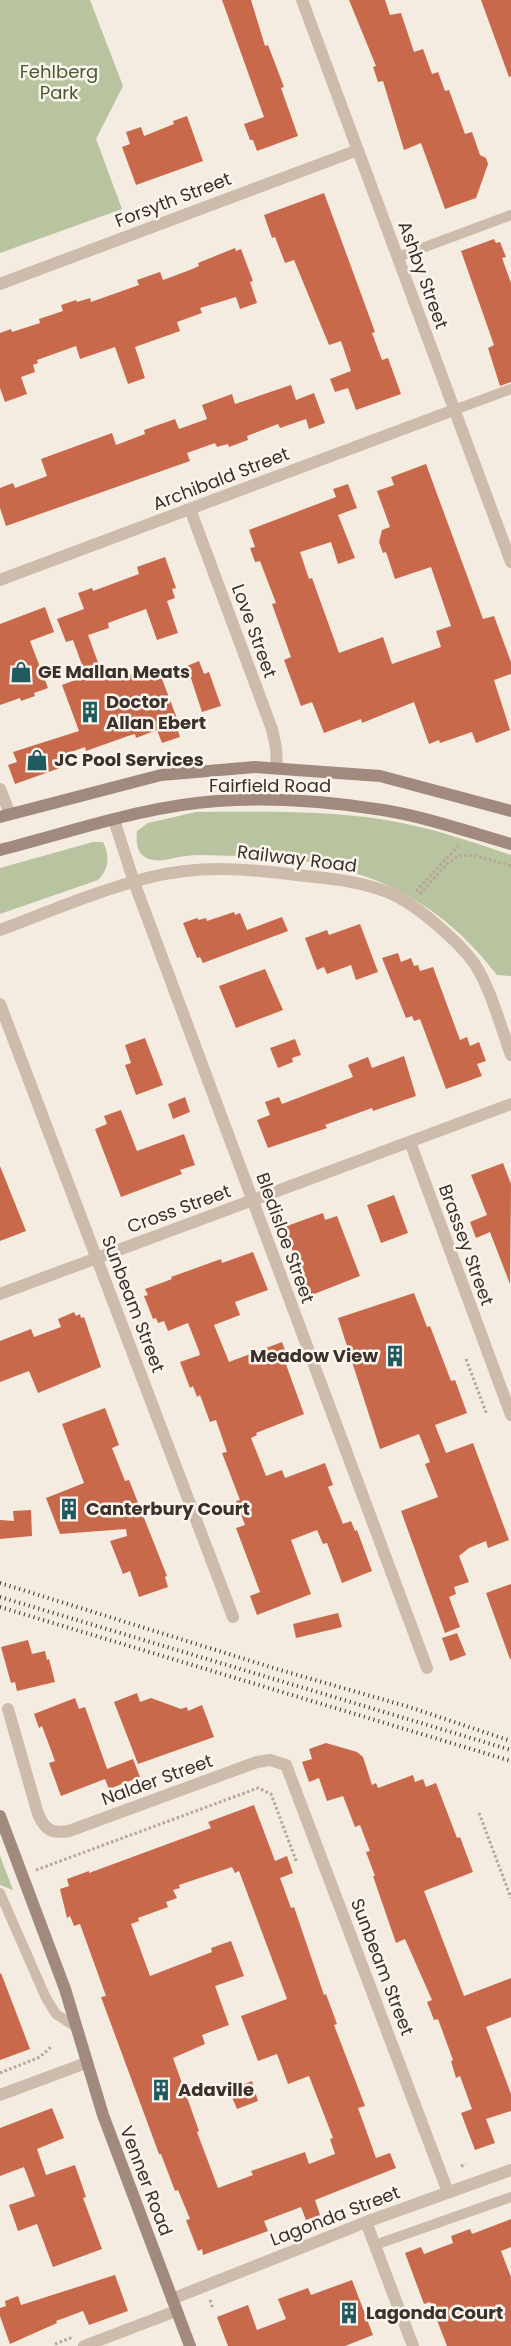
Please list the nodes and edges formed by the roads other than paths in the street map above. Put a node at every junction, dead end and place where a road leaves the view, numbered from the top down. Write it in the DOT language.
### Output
graph roads {
  1 [pos="302,0"];
  2 [pos="358,150"];
  3 [pos="511,215"];
  4 [pos="398,257"];
  5 [pos="0,284"];
  6 [pos="511,389"];
  7 [pos="454,410"];
  8 [pos="190,509"];
  9 [pos="511,562"];
  10 [pos="0,580"];
  11 [pos="277,768"];
  12 [pos="0,789"];
  13 [pos="511,811"];
  14 [pos="5,815"];
  15 [pos="114,820"];
  16 [pos="511,844"];
  17 [pos="0,850"];
  18 [pos="134,882"];
  19 [pos="0,930"];
  20 [pos="0,1004"];
  21 [pos="511,1055"];
  22 [pos="511,1104"];
  23 [pos="410,1142"];
  24 [pos="252,1201"];
  25 [pos="96,1259"];
  26 [pos="0,1294"];
  27 [pos="511,1415"];
  28 [pos="233,1617"];
  29 [pos="427,1668"];
  30 [pos="8,1709"];
  31 [pos="276,1761"];
  32 [pos="0,1816"];
  33 [pos="0,1893"];
  34 [pos="76,2027"];
  35 [pos="86,2063"];
  36 [pos="0,2095"];
  37 [pos="511,2170"];
  38 [pos="448,2192"];
  39 [pos="511,2197"];
  40 [pos="366,2222"];
  41 [pos="374,2245"];
  42 [pos="174,2305"];
  43 [pos="84,2346"];
  44 [pos="190,2346"];
  45 [pos="414,2346"];
  1 -- 2 [label="street, Ashby Street"];
  2 -- 4 [label="street, Ashby Street"];
  2 -- 5 [label="street, Forsyth Street"];
  3 -- 4 [label="lane"];
  4 -- 7 [label="street, Ashby Street"];
  6 -- 7 [label="lane"];
  7 -- 8 [label="street, Archibald Street"];
  7 -- 9 [label="street, Ashby Street"];
  8 -- 10 [label="street, Archibald Street"];
  8 -- 11 [label="street, Love Street"];
  11 -- 13 [label="main road, Fairfield Road"];
  11 -- 14 [label="main road, Fairfield Road"];
  12 -- 14 [label="street"];
  15 -- 16 [label="main road, Fairfield Road"];
  15 -- 17 [label="main road, Fairfield Road"];
  15 -- 18 [label="street, Bledisloe Street"];
  18 -- 19 [label="street, Railway Road"];
  18 -- 21 [label="street, Railway Road"];
  18 -- 24 [label="street, Bledisloe Street"];
  20 -- 25 [label="street, Sunbeam Street"];
  22 -- 23 [label="street, Cross Street"];
  23 -- 24 [label="street, Cross Street"];
  23 -- 27 [label="street, Brassey Street"];
  24 -- 25 [label="street, Cross Street"];
  24 -- 29 [label="street, Bledisloe Street"];
  25 -- 26 [label="street, Cross Street"];
  25 -- 28 [label="street, Sunbeam Street"];
  30 -- 31 [label="street, Nalder Street"];
  31 -- 38 [label="street, Sunbeam Street"];
  32 -- 34 [label="main road, Venner Road"];
  33 -- 34 [label="lane"];
  34 -- 35 [label="main road, Venner Road"];
  35 -- 36 [label="street"];
  35 -- 42 [label="main road, Venner Road"];
  37 -- 38 [label="street, Lagonda Street"];
  38 -- 40 [label="street, Lagonda Street"];
  39 -- 41 [label="lane"];
  40 -- 41 [label="street"];
  40 -- 42 [label="street, Lagonda Street"];
  41 -- 45 [label="street"];
  42 -- 43 [label="street, Lagonda Street"];
  42 -- 44 [label="main road, Venner Road"];
}
